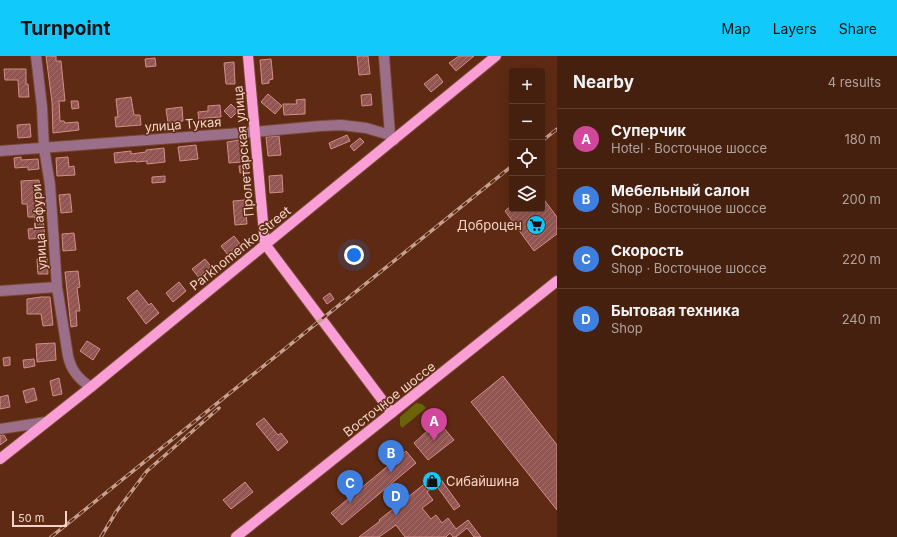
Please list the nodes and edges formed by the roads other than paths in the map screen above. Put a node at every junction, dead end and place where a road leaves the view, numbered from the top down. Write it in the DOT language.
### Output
graph roads {
  1 [pos="36,56"];
  2 [pos="248,56"];
  3 [pos="384,56"];
  4 [pos="496,56"];
  5 [pos="254,132"];
  6 [pos="392,137"];
  7 [pos="44,148"];
  8 [pos="0,151"];
  9 [pos="265,244"];
  10 [pos="557,281"];
  11 [pos="57,287"];
  12 [pos="0,291"];
  13 [pos="91,387"];
  14 [pos="392,413"];
  15 [pos="46,422"];
  16 [pos="0,429"];
  17 [pos="0,459"];
  18 [pos="236,537"];
  1 -- 7 [label="street, улица Гафури"];
  2 -- 5 [label="main road, Пролетарская улица"];
  3 -- 6 [label="street"];
  4 -- 6 [label="main road, Parkhomenko Street"];
  5 -- 6 [label="street, улица Тукая"];
  5 -- 7 [label="street, улица Тукая"];
  5 -- 9 [label="main road, Пролетарская улица"];
  6 -- 9 [label="main road, Parkhomenko Street"];
  7 -- 8 [label="street, улица Тукая"];
  7 -- 11 [label="street, улица Гафури"];
  9 -- 13 [label="main road, Parkhomenko Street"];
  9 -- 14 [label="main road"];
  10 -- 14 [label="main road, Восточное шоссе"];
  11 -- 12 [label="street"];
  11 -- 13 [label="street, улица Гафури"];
  13 -- 15 [label="main road, Parkhomenko Street"];
  14 -- 18 [label="main road, Восточное шоссе"];
  15 -- 16 [label="street"];
  15 -- 17 [label="main road, Parkhomenko Street"];
}
